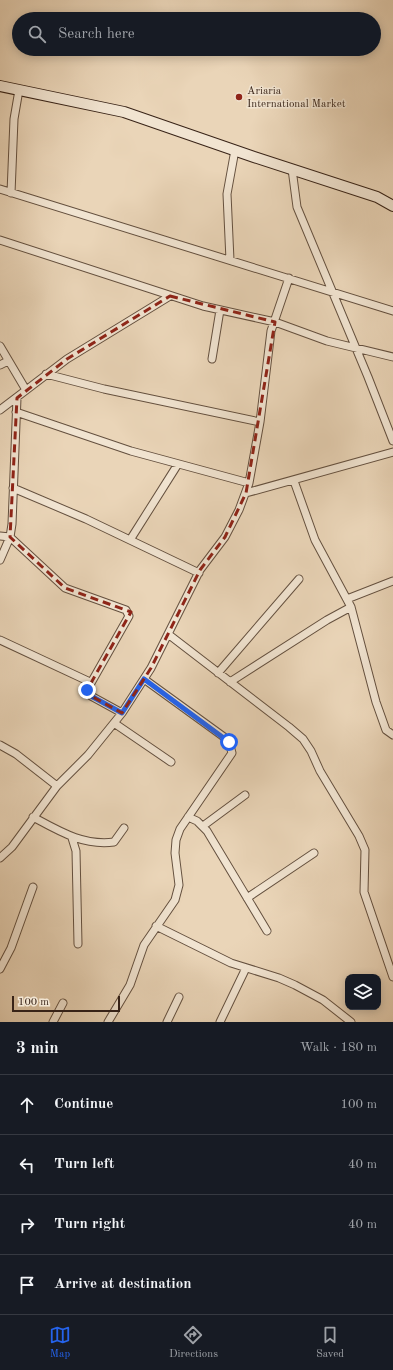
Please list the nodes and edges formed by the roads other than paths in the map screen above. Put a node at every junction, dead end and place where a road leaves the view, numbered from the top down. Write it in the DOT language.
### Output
graph roads {
  1 [pos="0,86"];
  2 [pos="19,90"];
  3 [pos="235,150"];
  4 [pos="292,169"];
  5 [pos="0,190"];
  6 [pos="11,193"];
  7 [pos="393,206"];
  8 [pos="0,240"];
  9 [pos="230,260"];
  10 [pos="289,278"];
  11 [pos="332,291"];
  12 [pos="170,296"];
  13 [pos="220,310"];
  14 [pos="393,311"];
  15 [pos="275,322"];
  16 [pos="0,346"];
  17 [pos="355,346"];
  18 [pos="393,357"];
  19 [pos="212,359"];
  20 [pos="8,361"];
  21 [pos="0,365"];
  22 [pos="46,374"];
  23 [pos="26,390"];
  24 [pos="17,398"];
  25 [pos="0,410"];
  26 [pos="16,412"];
  27 [pos="260,422"];
  28 [pos="393,442"];
  29 [pos="393,452"];
  30 [pos="178,464"];
  31 [pos="294,481"];
  32 [pos="249,483"];
  33 [pos="13,488"];
  34 [pos="246,493"];
  35 [pos="0,536"];
  36 [pos="10,537"];
  37 [pos="130,540"];
  38 [pos="0,560"];
  39 [pos="199,573"];
  40 [pos="299,579"];
  41 [pos="393,581"];
  42 [pos="347,599"];
  43 [pos="351,607"];
  44 [pos="168,634"];
  45 [pos="0,640"];
  46 [pos="218,673"];
  47 [pos="144,679"];
  48 [pos="90,682"];
  49 [pos="230,682"];
  50 [pos="122,713"];
  51 [pos="114,723"];
  52 [pos="393,734"];
  53 [pos="0,745"];
  54 [pos="171,762"];
  55 [pos="57,786"];
  56 [pos="245,795"];
  57 [pos="33,816"];
  58 [pos="188,817"];
  59 [pos="203,826"];
  60 [pos="124,828"];
  61 [pos="72,838"];
  62 [pos="314,853"];
  63 [pos="0,858"];
  64 [pos="33,887"];
  65 [pos="247,898"];
  66 [pos="156,926"];
  67 [pos="267,931"];
  68 [pos="78,944"];
  69 [pos="246,968"];
  70 [pos="0,969"];
  71 [pos="393,977"];
  72 [pos="179,996"];
  73 [pos="63,1003"];
  74 [pos="53,1022"];
  75 [pos="108,1022"];
  76 [pos="167,1022"];
  77 [pos="220,1022"];
  78 [pos="351,1022"];
  1 -- 2 [label="main road"];
  2 -- 3 [label="main road"];
  2 -- 6 [label="street"];
  3 -- 4 [label="main road"];
  3 -- 9 [label="street"];
  4 -- 7 [label="main road"];
  4 -- 11 [label="street"];
  5 -- 6 [label="street"];
  6 -- 9 [label="street"];
  8 -- 12 [label="street"];
  9 -- 10 [label="street"];
  10 -- 11 [label="street"];
  10 -- 15 [label="street"];
  11 -- 14 [label="street"];
  11 -- 17 [label="street"];
  12 -- 13 [label="street"];
  12 -- 22 [label="street"];
  13 -- 15 [label="street"];
  13 -- 19 [label="street"];
  15 -- 17 [label="street"];
  15 -- 27 [label="street"];
  16 -- 20 [label="street"];
  17 -- 18 [label="street"];
  17 -- 28 [label="street"];
  20 -- 21 [label="street"];
  20 -- 23 [label="street"];
  22 -- 23 [label="street"];
  22 -- 27 [label="street"];
  23 -- 24 [label="street"];
  24 -- 25 [label="street"];
  24 -- 26 [label="street"];
  26 -- 30 [label="street"];
  26 -- 33 [label="street"];
  27 -- 32 [label="street"];
  29 -- 31 [label="street"];
  30 -- 32 [label="street"];
  30 -- 37 [label="street"];
  31 -- 34 [label="street"];
  31 -- 42 [label="street"];
  32 -- 34 [label="street"];
  33 -- 36 [label="street"];
  33 -- 37 [label="street"];
  34 -- 39 [label="street"];
  35 -- 36 [label="street"];
  36 -- 38 [label="street"];
  36 -- 48 [label="street"];
  37 -- 39 [label="street"];
  39 -- 44 [label="street"];
  40 -- 46 [label="street"];
  41 -- 42 [label="street"];
  42 -- 43 [label="street"];
  43 -- 49 [label="street"];
  43 -- 52 [label="street"];
  44 -- 46 [label="street"];
  44 -- 47 [label="street"];
  45 -- 48 [label="street"];
  46 -- 49 [label="street"];
  47 -- 50 [label="street"];
  47 -- 58 [label="street"];
  48 -- 50 [label="street"];
  49 -- 71 [label="street"];
  50 -- 51 [label="street"];
  51 -- 54 [label="street"];
  51 -- 55 [label="street"];
  53 -- 55 [label="street"];
  55 -- 57 [label="street"];
  56 -- 59 [label="street"];
  57 -- 61 [label="street"];
  57 -- 63 [label="street"];
  58 -- 59 [label="street"];
  58 -- 66 [label="street"];
  59 -- 65 [label="street"];
  60 -- 61 [label="street"];
  61 -- 68 [label="street"];
  62 -- 65 [label="street"];
  64 -- 70 [label="street"];
  65 -- 67 [label="street"];
  66 -- 69 [label="street"];
  66 -- 75 [label="street"];
  69 -- 77 [label="street"];
  69 -- 78 [label="street"];
  72 -- 76 [label="street"];
  73 -- 74 [label="street"];
}
